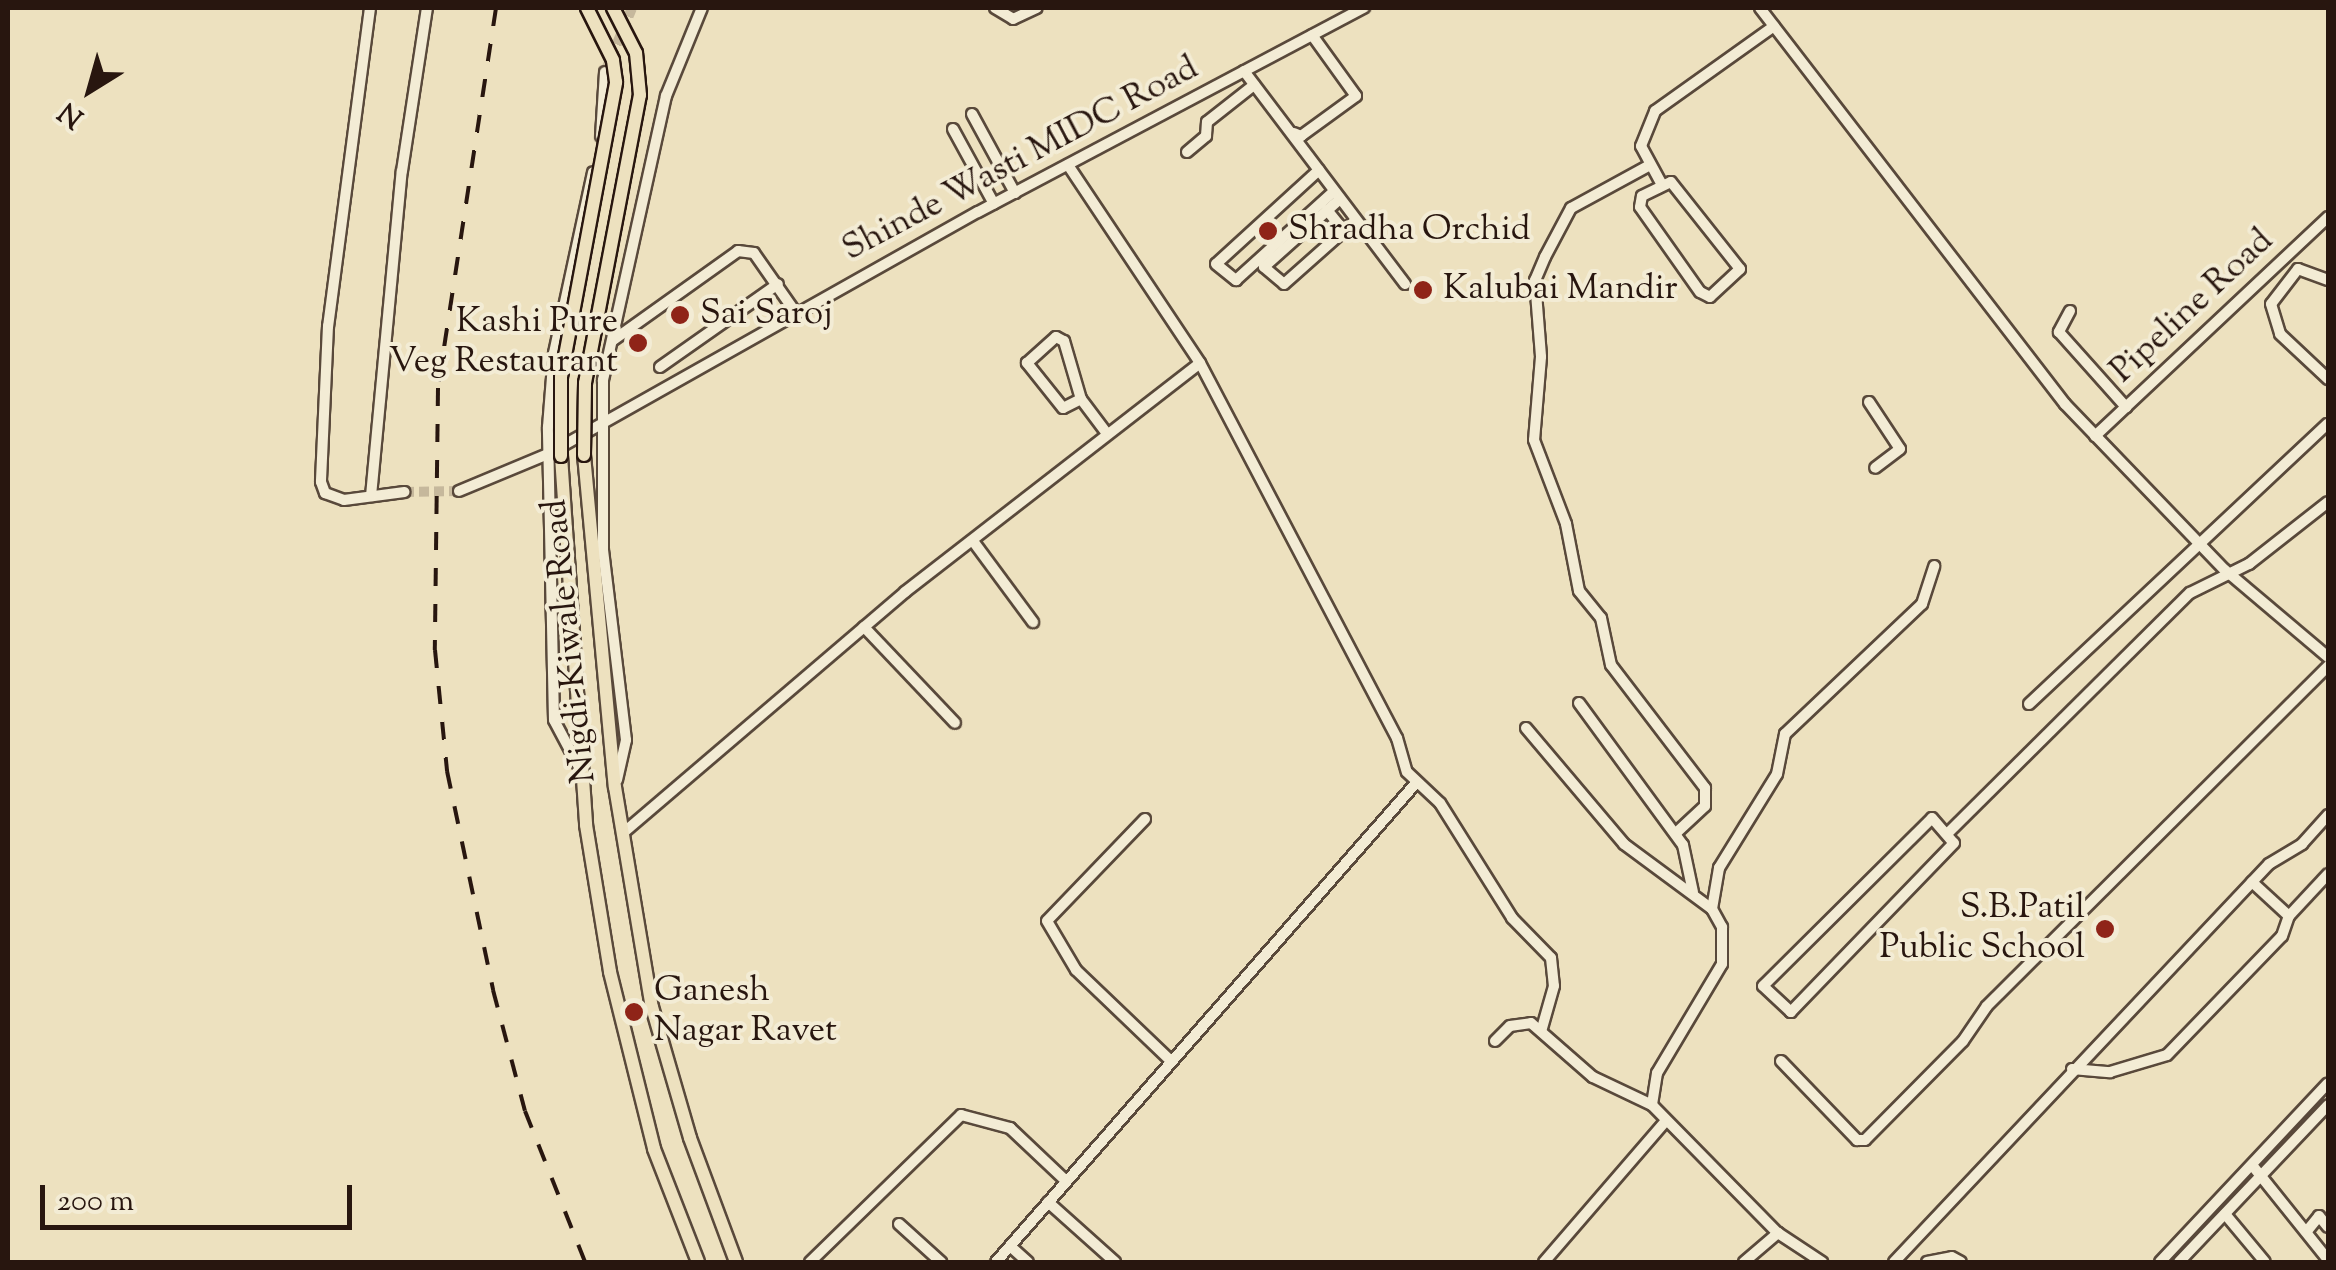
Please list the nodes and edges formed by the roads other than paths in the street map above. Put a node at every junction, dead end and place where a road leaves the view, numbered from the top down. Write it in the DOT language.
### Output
graph roads {
  1 [pos="370,8"];
  2 [pos="426,8"];
  3 [pos="586,8"];
  4 [pos="613,8"];
  5 [pos="702,8"];
  6 [pos="994,8"];
  7 [pos="1037,8"];
  8 [pos="1364,8"];
  9 [pos="1760,8"];
  10 [pos="1774,26"];
  11 [pos="1312,35"];
  12 [pos="1246,70"];
  13 [pos="605,72"];
  14 [pos="1254,85"];
  15 [pos="972,114"];
  16 [pos="953,129"];
  17 [pos="1187,152"];
  18 [pos="1068,165"];
  19 [pos="1650,165"];
  20 [pos="1318,170"];
  21 [pos="1007,177"];
  22 [pos="1304,182"];
  23 [pos="1660,183"];
  24 [pos="986,189"];
  25 [pos="1016,193"];
  26 [pos="1337,195"];
  27 [pos="994,204"];
  28 [pos="1324,206"];
  29 [pos="2328,217"];
  30 [pos="1356,220"];
  31 [pos="1344,231"];
  32 [pos="2328,280"];
  33 [pos="778,284"];
  34 [pos="1405,284"];
  35 [pos="2070,311"];
  36 [pos="796,313"];
  37 [pos="611,342"];
  38 [pos="1200,362"];
  39 [pos="660,367"];
  40 [pos="2328,379"];
  41 [pos="1081,399"];
  42 [pos="1869,402"];
  43 [pos="2126,407"];
  44 [pos="600,423"];
  45 [pos="2327,424"];
  46 [pos="1105,430"];
  47 [pos="2095,436"];
  48 [pos="548,454"];
  49 [pos="1874,468"];
  50 [pos="459,491"];
  51 [pos="404,492"];
  52 [pos="371,496"];
  53 [pos="2328,502"];
  54 [pos="973,541"];
  55 [pos="2202,545"];
  56 [pos="1934,566"];
  57 [pos="2226,570"];
  58 [pos="1033,622"];
  59 [pos="864,627"];
  60 [pos="2328,657"];
  61 [pos="2328,666"];
  62 [pos="1579,703"];
  63 [pos="2029,704"];
  64 [pos="956,723"];
  65 [pos="1526,728"];
  66 [pos="584,777"];
  67 [pos="1417,782"];
  68 [pos="615,787"];
  69 [pos="2328,815"];
  70 [pos="1145,819"];
  71 [pos="623,833"];
  72 [pos="1676,833"];
  73 [pos="1947,834"];
  74 [pos="2328,874"];
  75 [pos="2252,882"];
  76 [pos="1693,892"];
  77 [pos="1712,909"];
  78 [pos="2289,916"];
  79 [pos="1542,1028"];
  80 [pos="1495,1041"];
  81 [pos="1170,1060"];
  82 [pos="1781,1061"];
  83 [pos="2072,1069"];
  84 [pos="2328,1082"];
  85 [pos="1652,1104"];
  86 [pos="2328,1105"];
  87 [pos="2318,1116"];
  88 [pos="1664,1123"];
  89 [pos="2328,1129"];
  90 [pos="2252,1164"];
  91 [pos="2262,1176"];
  92 [pos="1066,1181"];
  93 [pos="1048,1202"];
  94 [pos="2225,1214"];
  95 [pos="900,1224"];
  96 [pos="2328,1226"];
  97 [pos="2306,1231"];
  98 [pos="1778,1233"];
  99 [pos="2328,1242"];
  100 [pos="1010,1246"];
  101 [pos="2328,1260"];
  102 [pos="698,1262"];
  103 [pos="736,1262"];
  104 [pos="810,1262"];
  105 [pos="941,1262"];
  106 [pos="996,1262"];
  107 [pos="1028,1262"];
  108 [pos="1115,1262"];
  109 [pos="1544,1262"];
  110 [pos="1744,1262"];
  111 [pos="1822,1262"];
  112 [pos="1894,1262"];
  113 [pos="1927,1262"];
  114 [pos="1961,1262"];
  115 [pos="2160,1262"];
  116 [pos="2179,1262"];
  117 [pos="2265,1262"];
  1 -- 52 [label="street"];
  2 -- 52 [label="street"];
  3 -- 66 [label="main road, Nigdi-Kiwale Road, bridge"];
  4 -- 68 [label="main road, Nigdi-Kiwale Road, bridge"];
  5 -- 37 [label="street"];
  6 -- 7 [label="street"];
  8 -- 11 [label="street, Shinde Wasti MIDC Road"];
  9 -- 10 [label="street"];
  10 -- 19 [label="street"];
  10 -- 47 [label="street"];
  11 -- 12 [label="street, Shinde Wasti MIDC Road"];
  11 -- 12 [label="street"];
  12 -- 14 [label="street"];
  12 -- 18 [label="street, Shinde Wasti MIDC Road"];
  13 -- 48 [label="street"];
  14 -- 17 [label="street"];
  14 -- 20 [label="street"];
  15 -- 21 [label="street"];
  16 -- 24 [label="street"];
  18 -- 25 [label="street, Shinde Wasti MIDC Road"];
  18 -- 38 [label="street"];
  19 -- 23 [label="street"];
  19 -- 72 [label="street"];
  20 -- 22 [label="street"];
  20 -- 26 [label="street"];
  21 -- 24 [label="street"];
  21 -- 25 [label="street"];
  22 -- 28 [label="street"];
  22 -- 28 [label="street"];
  23 -- 23 [label="street"];
  24 -- 27 [label="street"];
  25 -- 27 [label="street, Shinde Wasti MIDC Road"];
  26 -- 28 [label="street"];
  26 -- 30 [label="street"];
  27 -- 36 [label="street, Shinde Wasti MIDC Road"];
  28 -- 31 [label="street"];
  28 -- 31 [label="street"];
  29 -- 43 [label="street, Pipeline Road"];
  30 -- 31 [label="street"];
  30 -- 34 [label="street"];
  32 -- 40 [label="street"];
  33 -- 36 [label="street"];
  33 -- 37 [label="street"];
  33 -- 39 [label="street"];
  35 -- 43 [label="street"];
  36 -- 44 [label="street, Shinde Wasti MIDC Road"];
  37 -- 44 [label="street"];
  38 -- 46 [label="street"];
  38 -- 67 [label="street"];
  41 -- 41 [label="street"];
  41 -- 46 [label="street"];
  42 -- 49 [label="street"];
  43 -- 47 [label="street, Pipeline Road"];
  44 -- 48 [label="street, Shinde Wasti MIDC Road"];
  44 -- 68 [label="street"];
  45 -- 55 [label="street"];
  46 -- 54 [label="street"];
  47 -- 55 [label="street"];
  48 -- 50 [label="street, Shinde Wasti MIDC Road"];
  48 -- 66 [label="street"];
  51 -- 52 [label="street"];
  53 -- 57 [label="street"];
  54 -- 58 [label="street"];
  54 -- 59 [label="street"];
  55 -- 57 [label="street"];
  55 -- 63 [label="street"];
  56 -- 77 [label="street"];
  57 -- 60 [label="street"];
  57 -- 73 [label="street"];
  59 -- 64 [label="street"];
  59 -- 71 [label="street"];
  61 -- 82 [label="street"];
  62 -- 72 [label="street"];
  65 -- 76 [label="street"];
  66 -- 102 [label="main road, Nigdi-Kiwale Road"];
  67 -- 79 [label="street"];
  67 -- 81 [label="street"];
  68 -- 71 [label="main road, Nigdi-Kiwale Road"];
  69 -- 75 [label="street"];
  70 -- 81 [label="street"];
  71 -- 103 [label="main road, Nigdi-Kiwale Road"];
  72 -- 76 [label="street"];
  73 -- 73 [label="street"];
  74 -- 78 [label="street"];
  75 -- 78 [label="street"];
  75 -- 83 [label="street"];
  76 -- 77 [label="street"];
  77 -- 85 [label="street"];
  78 -- 83 [label="street"];
  79 -- 80 [label="street"];
  79 -- 85 [label="street"];
  81 -- 92 [label="street"];
  83 -- 112 [label="street"];
  84 -- 90 [label="street"];
  85 -- 88 [label="street"];
  86 -- 87 [label="street"];
  87 -- 89 [label="street"];
  87 -- 91 [label="street"];
  88 -- 98 [label="street"];
  88 -- 109 [label="street"];
  90 -- 91 [label="street"];
  90 -- 115 [label="street"];
  91 -- 94 [label="street"];
  91 -- 97 [label="street"];
  92 -- 93 [label="street"];
  92 -- 104 [label="street"];
  93 -- 100 [label="street"];
  93 -- 108 [label="street"];
  94 -- 116 [label="street"];
  94 -- 117 [label="street"];
  95 -- 105 [label="street"];
  96 -- 97 [label="street"];
  97 -- 99 [label="street"];
  97 -- 101 [label="street"];
  98 -- 110 [label="street"];
  98 -- 111 [label="street"];
  100 -- 106 [label="street"];
  100 -- 107 [label="street"];
  113 -- 114 [label="street"];
}
